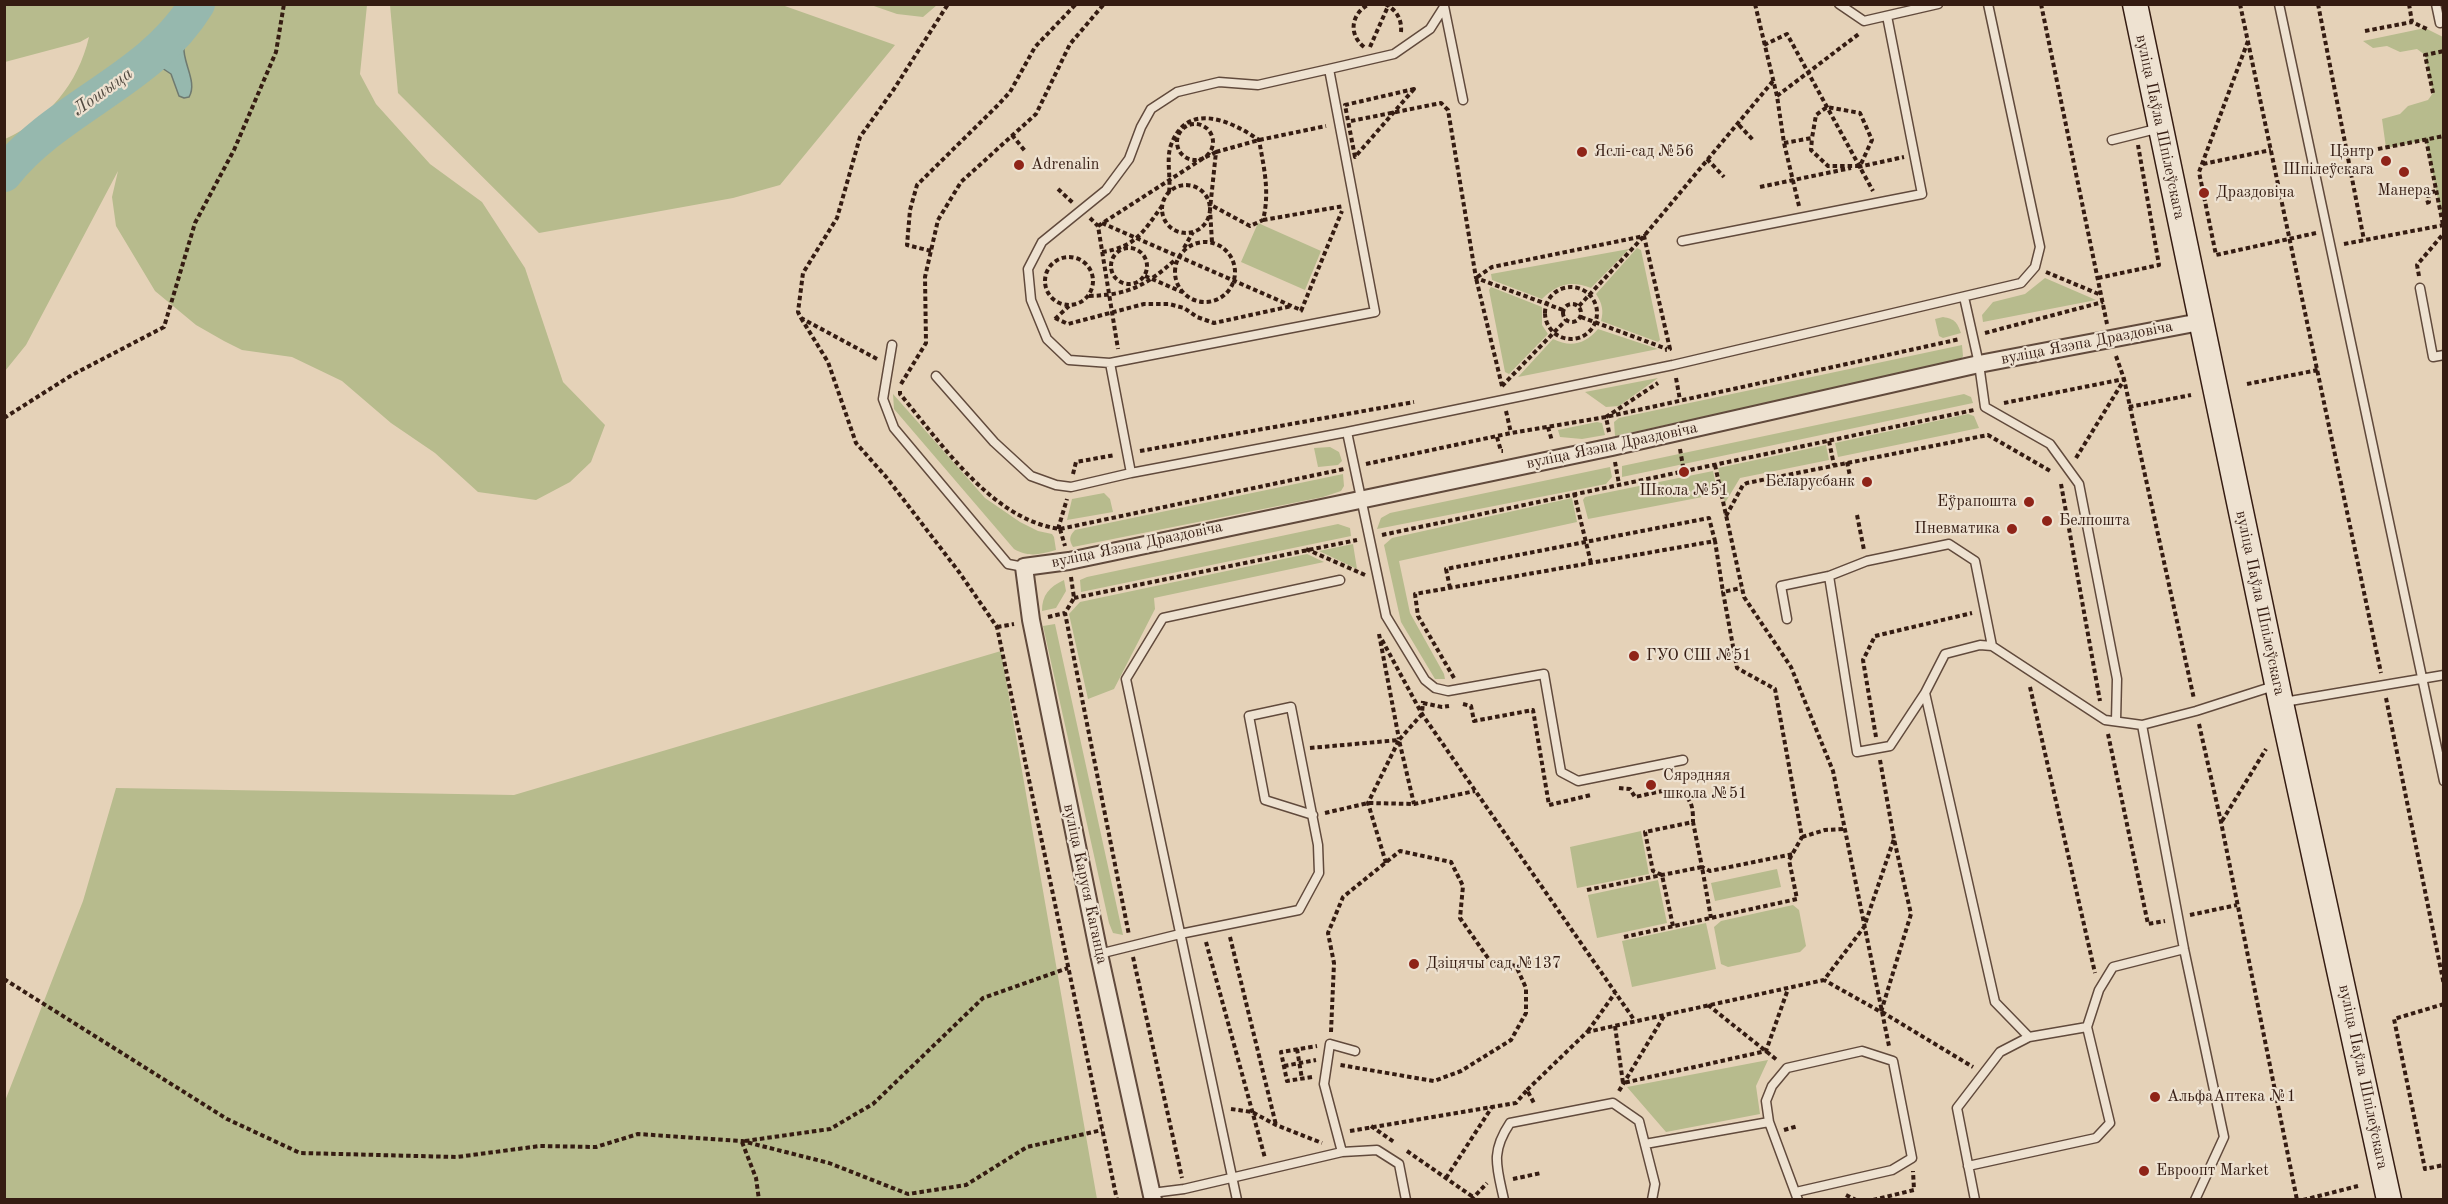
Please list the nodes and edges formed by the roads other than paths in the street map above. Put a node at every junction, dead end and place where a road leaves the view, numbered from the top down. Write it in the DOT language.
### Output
graph roads {
  1 [pos="1839,4"];
  2 [pos="1938,4"];
  3 [pos="1988,4"];
  4 [pos="2135,4"];
  5 [pos="2279,4"];
  6 [pos="2436,4"];
  7 [pos="1444,6"];
  8 [pos="1887,16"];
  9 [pos="2440,23"];
  10 [pos="1329,69"];
  11 [pos="1463,100"];
  12 [pos="2160,128"];
  13 [pos="2112,140"];
  14 [pos="1682,241"];
  15 [pos="2420,288"];
  16 [pos="1964,297"];
  17 [pos="2200,322"];
  18 [pos="892,345"];
  19 [pos="2444,355"];
  20 [pos="1110,363"];
  21 [pos="1979,364"];
  22 [pos="936,376"];
  23 [pos="1347,432"];
  24 [pos="1131,473"];
  25 [pos="1360,498"];
  26 [pos="1024,567"];
  27 [pos="1829,576"];
  28 [pos="1340,580"];
  29 [pos="1788,619"];
  30 [pos="1992,646"];
  31 [pos="2444,675"];
  32 [pos="2421,680"];
  33 [pos="1925,693"];
  34 [pos="2279,694"];
  35 [pos="2116,721"];
  36 [pos="2142,725"];
  37 [pos="1683,760"];
  38 [pos="2444,782"];
  39 [pos="1313,815"];
  40 [pos="1180,934"];
  41 [pos="2184,949"];
  42 [pos="1099,954"];
  43 [pos="2087,1027"];
  44 [pos="2029,1037"];
  45 [pos="1355,1051"];
  46 [pos="1769,1122"];
  47 [pos="1645,1144"];
  48 [pos="1342,1152"];
  49 [pos="1968,1166"];
  50 [pos="1233,1177"];
  51 [pos="1153,1196"];
  52 [pos="1797,1196"];
  53 [pos="1237,1200"];
  54 [pos="1406,1200"];
  55 [pos="1504,1200"];
  56 [pos="1652,1200"];
  57 [pos="1975,1200"];
  58 [pos="2195,1200"];
  59 [pos="2389,1200"];
  1 -- 8 [label="lane"];
  2 -- 8 [label="lane"];
  3 -- 16 [label="lane"];
  4 -- 12 [label="street, вуліца Паўла Шпілеўскага"];
  5 -- 32 [label="lane"];
  6 -- 9 [label="lane"];
  7 -- 10 [label="lane"];
  7 -- 11 [label="lane"];
  8 -- 14 [label="lane"];
  10 -- 20 [label="lane"];
  10 -- 20 [label="lane"];
  12 -- 13 [label="lane"];
  12 -- 17 [label="street, вуліца Паўла Шпілеўскага"];
  15 -- 19 [label="lane"];
  16 -- 21 [label="lane"];
  16 -- 23 [label="lane"];
  17 -- 21 [label="street, вуліца Язэпа Драздовіча"];
  17 -- 34 [label="street, вуліца Паўла Шпілеўскага"];
  18 -- 26 [label="lane"];
  20 -- 24 [label="lane"];
  21 -- 25 [label="street, вуліца Язэпа Драздовіча"];
  21 -- 35 [label="lane"];
  22 -- 24 [label="lane"];
  23 -- 24 [label="lane"];
  23 -- 25 [label="lane"];
  25 -- 26 [label="street, вуліца Язэпа Драздовіча"];
  25 -- 37 [label="lane"];
  26 -- 42 [label="street, вуліца Каруся Каганца"];
  27 -- 29 [label="lane"];
  27 -- 30 [label="lane"];
  27 -- 33 [label="lane"];
  28 -- 40 [label="lane"];
  30 -- 33 [label="lane"];
  30 -- 35 [label="lane"];
  31 -- 32 [label="lane"];
  32 -- 34 [label="lane"];
  32 -- 38 [label="lane"];
  33 -- 44 [label="lane"];
  34 -- 36 [label="lane"];
  34 -- 59 [label="street, вуліца Паўла Шпілеўскага"];
  35 -- 36 [label="lane"];
  36 -- 41 [label="lane"];
  39 -- 39 [label="lane"];
  39 -- 40 [label="lane"];
  40 -- 42 [label="lane"];
  40 -- 50 [label="lane"];
  41 -- 43 [label="lane"];
  41 -- 58 [label="lane"];
  42 -- 51 [label="street, вуліца Каруся Каганца"];
  43 -- 44 [label="lane"];
  43 -- 49 [label="lane"];
  44 -- 49 [label="lane"];
  45 -- 48 [label="lane"];
  46 -- 47 [label="lane"];
  46 -- 52 [label="lane"];
  46 -- 52 [label="lane"];
  47 -- 55 [label="lane"];
  47 -- 56 [label="lane"];
  48 -- 50 [label="lane"];
  48 -- 54 [label="lane"];
  49 -- 57 [label="lane"];
  50 -- 51 [label="lane"];
  50 -- 53 [label="lane"];
}
